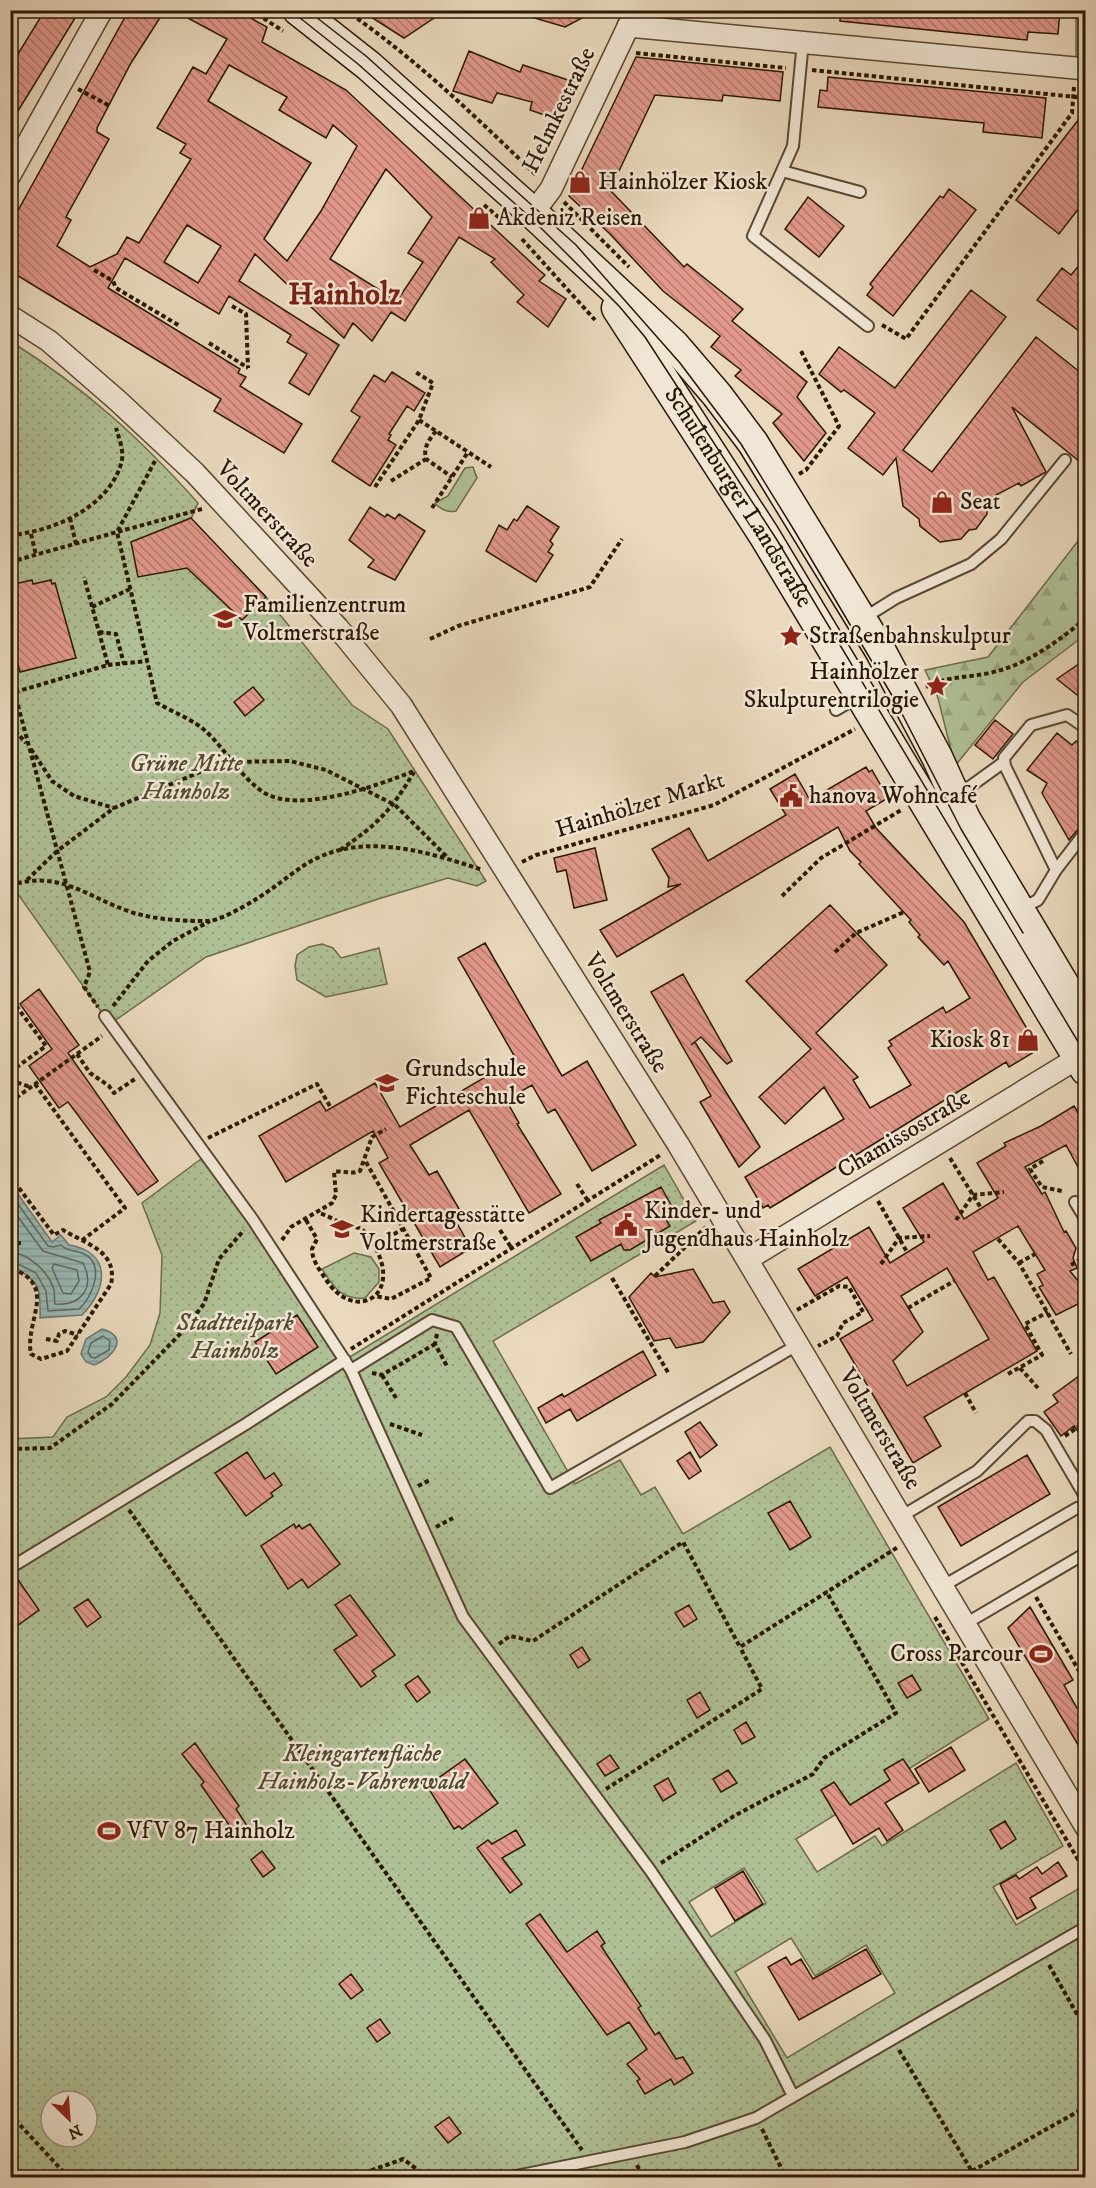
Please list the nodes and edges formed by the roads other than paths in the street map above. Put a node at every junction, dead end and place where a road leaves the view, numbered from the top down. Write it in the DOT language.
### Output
graph roads {
  1 [pos="102,10"];
  2 [pos="632,19"];
  3 [pos="295,24"];
  4 [pos="803,41"];
  5 [pos="1081,68"];
  6 [pos="782,171"];
  7 [pos="10,175"];
  8 [pos="860,192"];
  9 [pos="520,224"];
  10 [pos="591,268"];
  11 [pos="10,316"];
  12 [pos="868,326"];
  13 [pos="1065,460"];
  14 [pos="861,619"];
  15 [pos="1086,728"];
  16 [pos="1004,762"];
  17 [pos="954,798"];
  18 [pos="1086,831"];
  19 [pos="1056,870"];
  20 [pos="1020,909"];
  21 [pos="105,1016"];
  22 [pos="1086,1022"];
  23 [pos="1083,1060"];
  24 [pos="1075,1202"];
  25 [pos="1086,1220"];
  26 [pos="748,1259"];
  27 [pos="802,1348"];
  28 [pos="346,1362"];
  29 [pos="1086,1498"];
  30 [pos="1077,1508"];
  31 [pos="902,1516"];
  32 [pos="1086,1553"];
  33 [pos="10,1568"];
  34 [pos="943,1587"];
  35 [pos="964,1624"];
  36 [pos="1086,1827"];
  37 [pos="1086,1927"];
  38 [pos="793,2096"];
  39 [pos="506,2178"];
  1 -- 7 [label="street"];
  2 -- 4 [label="street, Helmkestraße"];
  2 -- 9 [label="street, Helmkestraße"];
  3 -- 9 [label="main road, Schulenburger Landstraße"];
  4 -- 5 [label="street, Helmkestraße"];
  4 -- 6 [label="lane"];
  6 -- 8 [label="lane"];
  6 -- 12 [label="lane"];
  9 -- 10 [label="main road, Schulenburger Landstraße"];
  10 -- 14 [label="main road, Schulenburger Landstraße"];
  10 -- 23 [label="main road, Schulenburger Landstraße"];
  11 -- 26 [label="street, Voltmerstraße"];
  13 -- 14 [label="lane"];
  14 -- 17 [label="main road, Schulenburger Landstraße"];
  15 -- 16 [label="lane"];
  16 -- 17 [label="lane"];
  16 -- 19 [label="lane"];
  17 -- 20 [label="main road, Schulenburger Landstraße"];
  18 -- 19 [label="lane"];
  19 -- 20 [label="lane"];
  20 -- 22 [label="main road, Schulenburger Landstraße"];
  21 -- 28 [label="lane"];
  23 -- 26 [label="street, Chamissostraße"];
  24 -- 25 [label="lane"];
  26 -- 27 [label="street, Voltmerstraße"];
  27 -- 28 [label="lane"];
  27 -- 31 [label="street, Voltmerstraße"];
  28 -- 33 [label="lane"];
  28 -- 38 [label="lane"];
  29 -- 31 [label="lane"];
  30 -- 34 [label="lane"];
  31 -- 34 [label="street, Voltmerstraße"];
  32 -- 35 [label="lane"];
  34 -- 35 [label="street, Voltmerstraße"];
  35 -- 36 [label="street, Voltmerstraße"];
  37 -- 38 [label="lane"];
  38 -- 39 [label="lane"];
}
